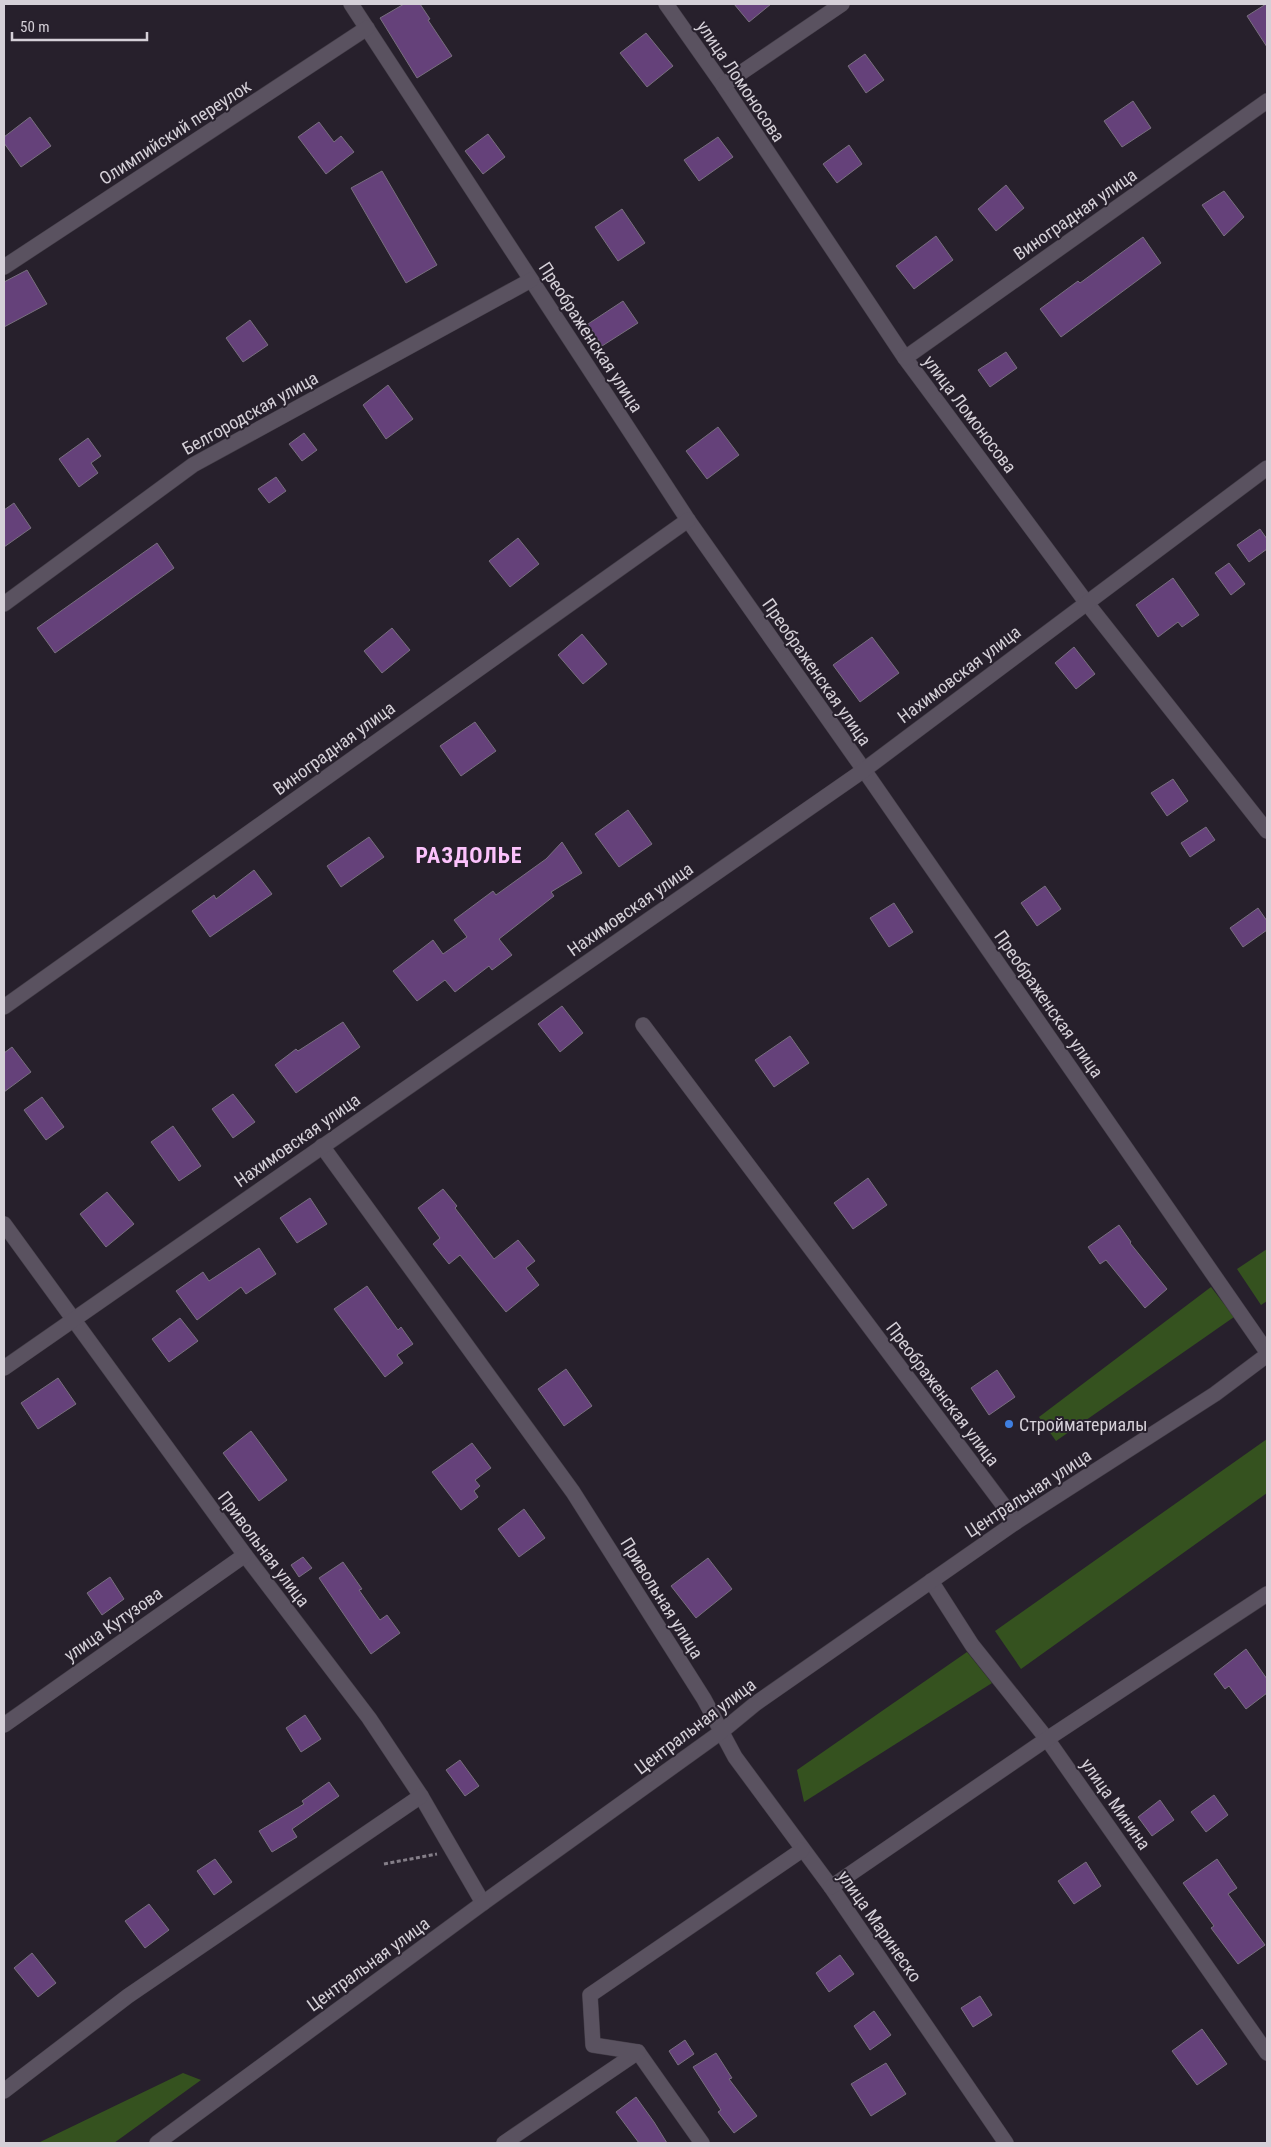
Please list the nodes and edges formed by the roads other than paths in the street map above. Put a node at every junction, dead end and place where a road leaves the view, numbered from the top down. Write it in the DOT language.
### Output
graph roads {
  1 [pos="351,4"];
  2 [pos="666,4"];
  3 [pos="842,4"];
  4 [pos="367,28"];
  5 [pos="723,85"];
  6 [pos="1267,101"];
  7 [pos="4,267"];
  8 [pos="531,280"];
  9 [pos="905,358"];
  10 [pos="1267,468"];
  11 [pos="688,520"];
  12 [pos="1086,602"];
  13 [pos="4,604"];
  14 [pos="864,770"];
  15 [pos="1267,829"];
  16 [pos="4,1007"];
  17 [pos="643,1025"];
  18 [pos="322,1146"];
  19 [pos="4,1224"];
  20 [pos="73,1318"];
  21 [pos="1267,1354"];
  22 [pos="4,1368"];
  23 [pos="1016,1522"];
  24 [pos="244,1555"];
  25 [pos="930,1581"];
  26 [pos="1265,1601"];
  27 [pos="4,1725"];
  28 [pos="721,1732"];
  29 [pos="1047,1739"];
  30 [pos="422,1796"];
  31 [pos="802,1850"];
  32 [pos="831,1887"];
  33 [pos="483,1903"];
  34 [pos="638,2052"];
  35 [pos="1267,2052"];
  36 [pos="4,2091"];
  37 [pos="157,2143"];
  38 [pos="504,2143"];
  39 [pos="702,2143"];
  40 [pos="1006,2143"];
  1 -- 4 [label="street, Преображенская улица"];
  2 -- 5 [label="street, улица Ломоносова"];
  3 -- 5 [label="street"];
  4 -- 7 [label="street, Олимпийский переулок"];
  4 -- 8 [label="street, Преображенская улица"];
  5 -- 9 [label="street, улица Ломоносова"];
  6 -- 9 [label="street, Виноградная улица"];
  8 -- 11 [label="street, Преображенская улица"];
  8 -- 13 [label="street, Белгородская улица"];
  9 -- 12 [label="street, улица Ломоносова"];
  10 -- 12 [label="street, Нахимовская улица"];
  11 -- 14 [label="street, Преображенская улица"];
  11 -- 16 [label="street, Виноградная улица"];
  12 -- 14 [label="street, Нахимовская улица"];
  12 -- 15 [label="street, улица Ломоносова"];
  14 -- 18 [label="street, Нахимовская улица"];
  14 -- 21 [label="street, Преображенская улица"];
  17 -- 23 [label="street, Преображенская улица"];
  18 -- 20 [label="street, Нахимовская улица"];
  18 -- 28 [label="street, Привольная улица"];
  19 -- 20 [label="street, Привольная улица"];
  20 -- 22 [label="street, Нахимовская улица"];
  20 -- 24 [label="street, Привольная улица"];
  21 -- 23 [label="street, Центральная улица"];
  23 -- 25 [label="street, Центральная улица"];
  24 -- 27 [label="street, улица Кутузова"];
  24 -- 30 [label="street, Привольная улица"];
  25 -- 28 [label="street, Центральная улица"];
  25 -- 29 [label="street, улица Минина"];
  26 -- 29 [label="street"];
  28 -- 31 [label="street, улица Маринеско"];
  28 -- 33 [label="street, Центральная улица"];
  29 -- 32 [label="street"];
  29 -- 35 [label="street, улица Минина"];
  30 -- 33 [label="street, Привольная улица"];
  30 -- 36 [label="street"];
  31 -- 32 [label="street, улица Маринеско"];
  31 -- 34 [label="street"];
  32 -- 40 [label="street, улица Маринеско"];
  33 -- 37 [label="street, Центральная улица"];
  34 -- 38 [label="street"];
  34 -- 39 [label="street"];
}
